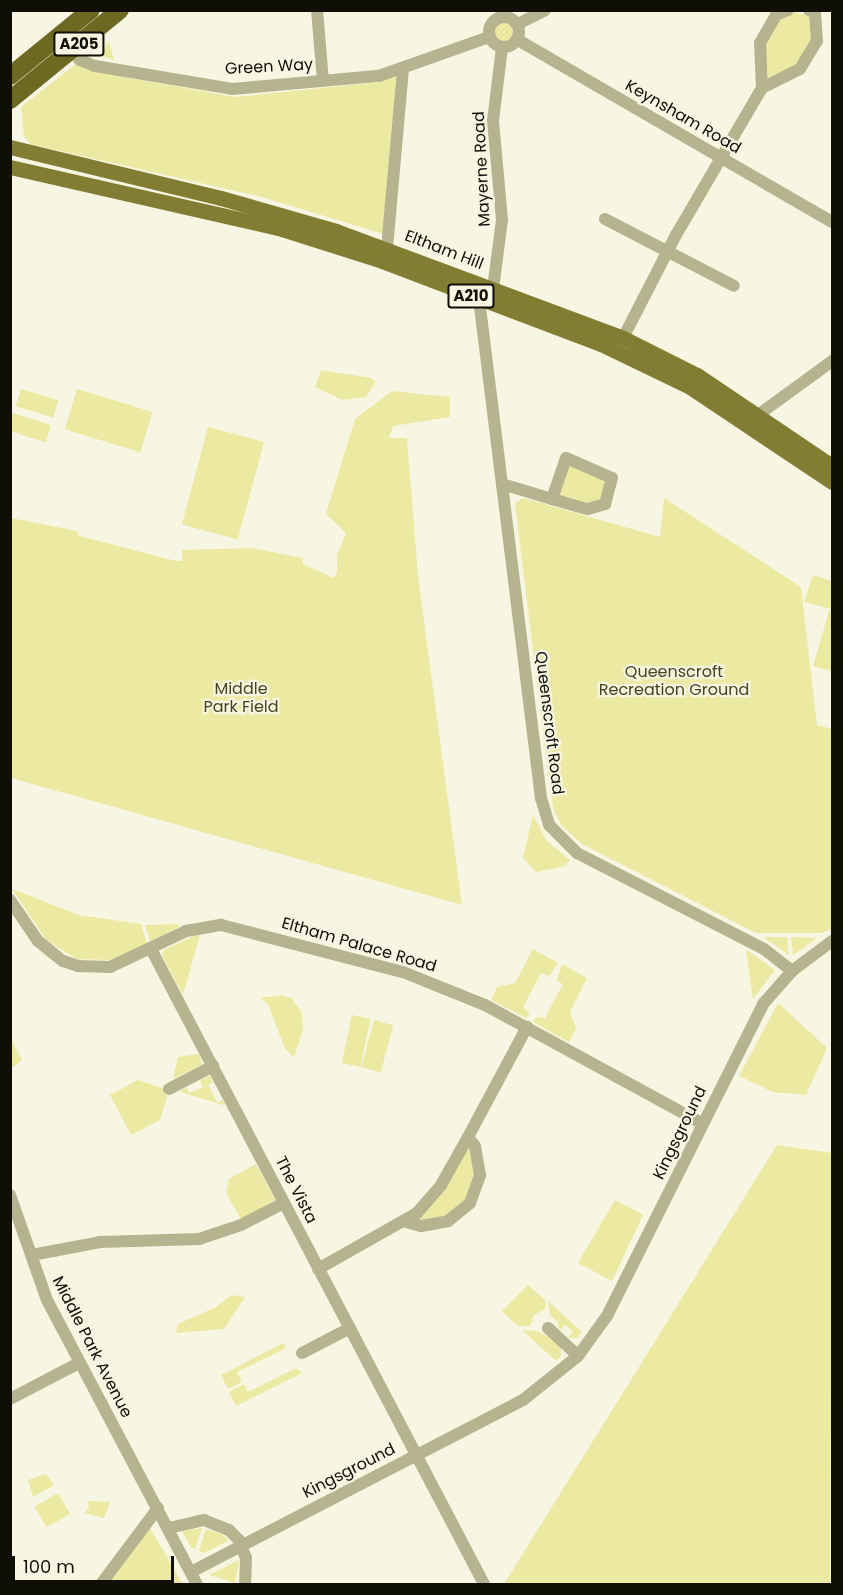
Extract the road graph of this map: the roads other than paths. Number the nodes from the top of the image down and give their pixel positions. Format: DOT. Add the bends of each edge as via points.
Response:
graph roads {
  1 [pos="92,10"];
  2 [pos="120,10"];
  3 [pos="317,10"];
  4 [pos="545,10"];
  5 [pos="788,10"];
  6 [pos="809,10"];
  7 [pos="492,15"];
  8 [pos="518,24"];
  9 [pos="489,37"];
  10 [pos="518,40"];
  11 [pos="502,48"];
  12 [pos="71,50"];
  13 [pos="403,68"];
  14 [pos="10,76"];
  15 [pos="323,81"];
  16 [pos="762,88"];
  17 [pos="10,100"];
  18 [pos="10,147"];
  19 [pos="722,158"];
  20 [pos="10,167"];
  21 [pos="605,219"];
  22 [pos="832,222"];
  23 [pos="387,248"];
  24 [pos="667,251"];
  25 [pos="734,286"];
  26 [pos="494,289"];
  27 [pos="479,299"];
  28 [pos="623,338"];
  29 [pos="832,361"];
  30 [pos="758,415"];
  31 [pos="832,466"];
  32 [pos="832,482"];
  33 [pos="502,484"];
  34 [pos="552,499"];
  35 [pos="10,900"];
  36 [pos="832,941"];
  37 [pos="151,950"];
  38 [pos="792,971"];
  39 [pos="527,1027"];
  40 [pos="213,1066"];
  41 [pos="169,1089"];
  42 [pos="703,1125"];
  43 [pos="468,1137"];
  44 [pos="10,1195"];
  45 [pos="284,1203"];
  46 [pos="406,1222"];
  47 [pos="32,1255"];
  48 [pos="318,1269"];
  49 [pos="350,1328"];
  50 [pos="549,1328"];
  51 [pos="302,1353"];
  52 [pos="578,1356"];
  53 [pos="80,1363"];
  54 [pos="10,1399"];
  55 [pos="416,1455"];
  56 [pos="158,1508"];
  57 [pos="169,1528"];
  58 [pos="242,1546"];
  59 [pos="191,1572"];
  60 [pos="481,1583"];
  61 [pos="101,1584"];
  62 [pos="197,1584"];
  63 [pos="245,1584"];
  1 -- 14 [label="highway, A205"];
  2 -- 12 [label="highway, A205"];
  3 -- 15 [label="street"];
  4 -- 8 [label="street"];
  5 -- 16 [label="street" via="777,15 760,44"];
  6 -- 16 [label="street" via="815,14 816,40 800,69"];
  7 -- 8 [label="street" via="507,17"];
  7 -- 9 [label="street"];
  8 -- 10 [label="street"];
  9 -- 11 [label="street"];
  9 -- 13 [label="street, Green Way"];
  10 -- 11 [label="street"];
  10 -- 19 [label="street, Keynsham Road"];
  11 -- 26 [label="street, Mayerne Road" via="493,121 502,220"];
  12 -- 15 [label="street, Green Way" via="80,60 95,66 232,89"];
  12 -- 17 [label="highway, A205"];
  13 -- 15 [label="street, Green Way" via="379,76"];
  13 -- 23 [label="street"];
  16 -- 19 [label="street"];
  18 -- 23 [label="main road, Eltham Hill / A210" via="284,215"];
  19 -- 22 [label="street, Keynsham Road"];
  19 -- 24 [label="street"];
  20 -- 27 [label="main road, Eltham Hill / A210" via="282,229 382,261"];
  21 -- 24 [label="street"];
  23 -- 26 [label="main road, Eltham Hill / A210"];
  24 -- 25 [label="street"];
  24 -- 28 [label="street"];
  26 -- 28 [label="main road, Eltham Hill / A210"];
  27 -- 32 [label="main road, Eltham Hill / A210" via="652,366"];
  27 -- 33 [label="street, Queenscroft Road"];
  28 -- 30 [label="main road, Eltham Hill / A210" via="697,375"];
  29 -- 30 [label="street"];
  30 -- 31 [label="main road, Eltham Hill / A210"];
  33 -- 34 [label="street"];
  33 -- 38 [label="street, Queenscroft Road" via="541,798 549,825 577,853 764,949"];
  34 -- 34 [label="street" via="588,509 604,504 612,478 566,458"];
  35 -- 37 [label="street, Eltham Palace Road" via="38,941 63,961 78,966 110,967"];
  36 -- 38 [label="street, Kingsground"];
  37 -- 39 [label="street, Eltham Palace Road" via="200,926 234,926 403,972"];
  37 -- 40 [label="street, The Vista"];
  38 -- 42 [label="street, Kingsground" via="754,1020"];
  39 -- 42 [label="street, Eltham Palace Road"];
  39 -- 43 [label="street"];
  40 -- 41 [label="street"];
  40 -- 45 [label="street, The Vista"];
  42 -- 52 [label="street, Kingsground" via="607,1316"];
  43 -- 46 [label="street" via="431,1199"];
  43 -- 46 [label="street" via="475,1146 480,1175 471,1203 448,1221 421,1226"];
  44 -- 47 [label="street, Middle Park Avenue"];
  45 -- 47 [label="street" via="241,1225 199,1239 100,1242"];
  45 -- 48 [label="street, The Vista"];
  46 -- 48 [label="street"];
  47 -- 53 [label="street, Middle Park Avenue" via="47,1300"];
  48 -- 49 [label="street, The Vista"];
  49 -- 51 [label="street"];
  49 -- 55 [label="street, The Vista"];
  50 -- 52 [label="street"];
  52 -- 55 [label="street, Kingsground" via="523,1400"];
  53 -- 54 [label="street"];
  53 -- 56 [label="street, Middle Park Avenue"];
  55 -- 58 [label="street, Kingsground"];
  55 -- 60 [label="street, The Vista"];
  56 -- 57 [label="street, Middle Park Avenue"];
  56 -- 61 [label="street"];
  57 -- 58 [label="street" via="195,1520 213,1521 229,1530"];
  57 -- 59 [label="street, Middle Park Avenue"];
  58 -- 59 [label="street, Kingsground"];
  58 -- 63 [label="street" via="248,1565"];
  59 -- 62 [label="street, Middle Park Avenue"];
}
